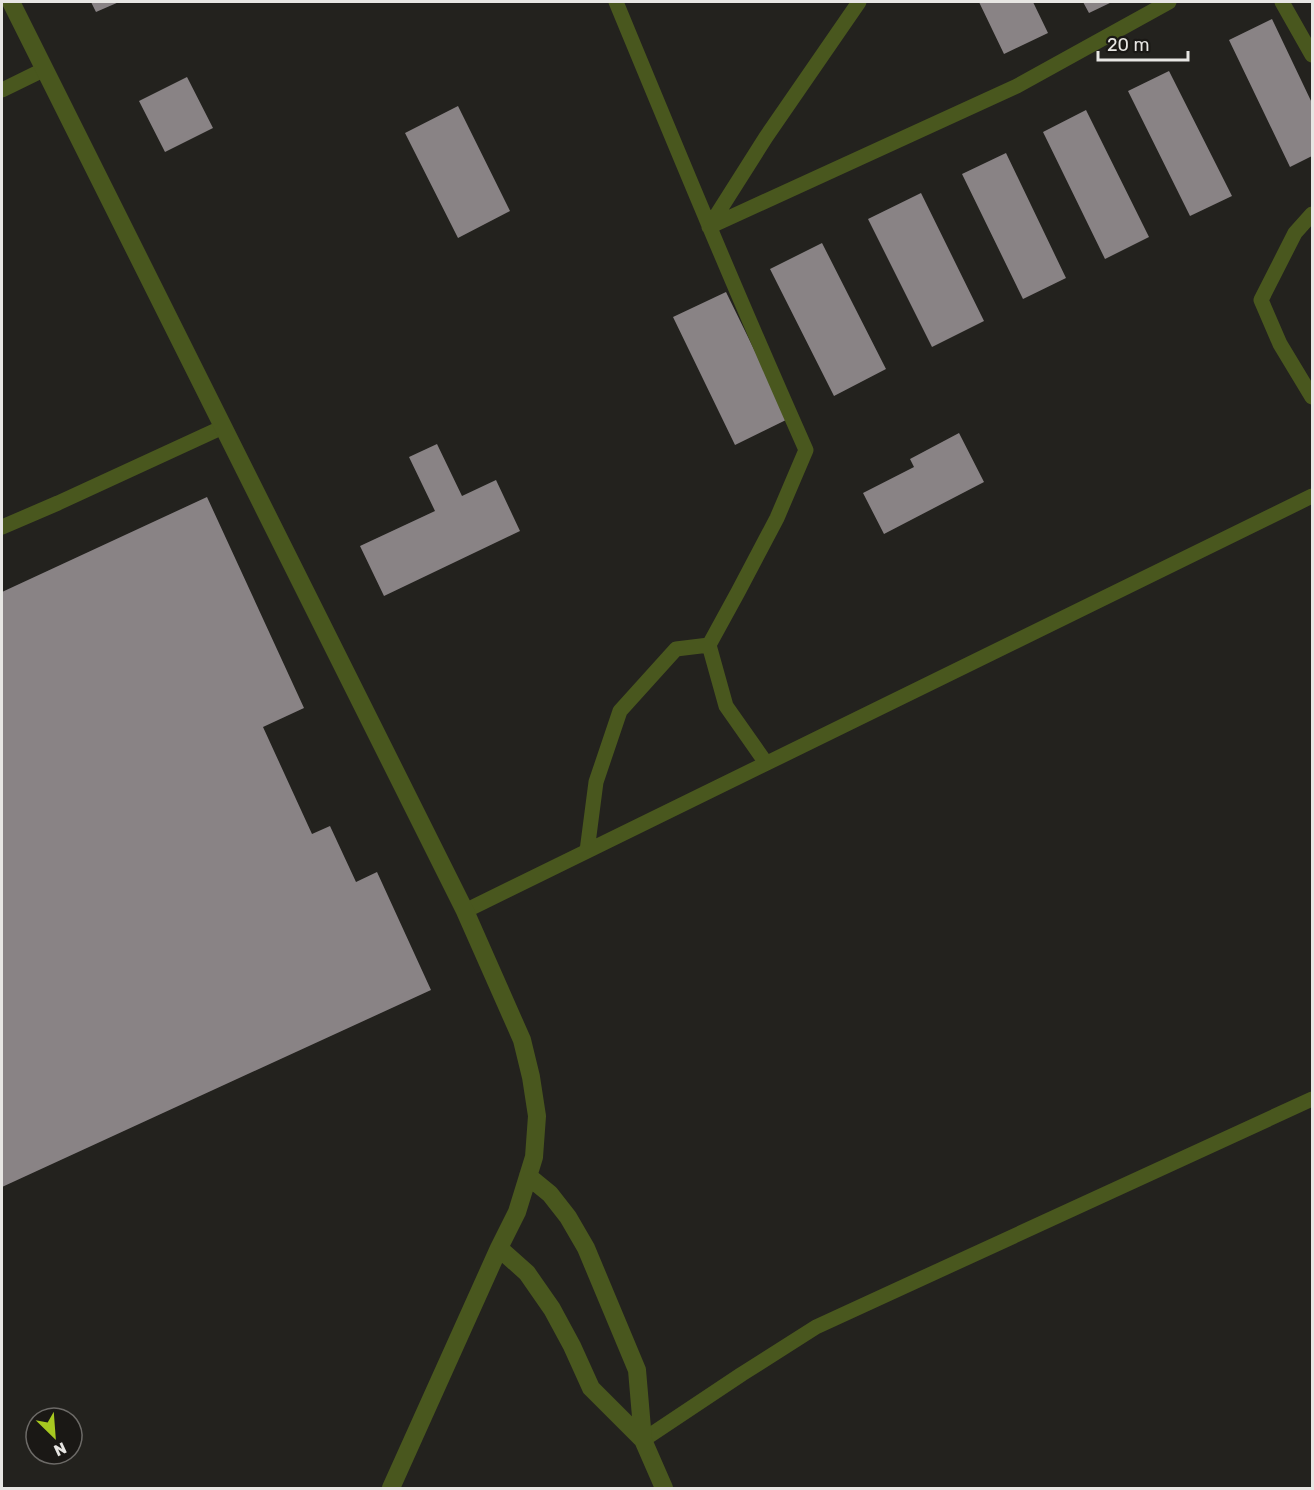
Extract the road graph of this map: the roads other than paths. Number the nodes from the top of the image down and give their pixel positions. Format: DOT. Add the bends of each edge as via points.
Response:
graph roads {
  1 [pos="11,2"];
  2 [pos="616,2"];
  3 [pos="859,2"];
  4 [pos="1169,2"];
  5 [pos="1282,2"];
  6 [pos="1312,55"];
  7 [pos="45,69"];
  8 [pos="2,90"];
  9 [pos="1312,214"];
  10 [pos="709,227"];
  11 [pos="1312,397"];
  12 [pos="223,427"];
  13 [pos="1312,496"];
  14 [pos="2,527"];
  15 [pos="709,645"];
  16 [pos="766,763"];
  17 [pos="586,851"];
  18 [pos="465,911"];
  19 [pos="1312,1099"];
  20 [pos="528,1176"];
  21 [pos="499,1248"];
  22 [pos="643,1440"];
  23 [pos="391,1488"];
  24 [pos="664,1488"];
  1 -- 7 [label="street"];
  2 -- 10 [label="lane"];
  3 -- 10 [label="lane"];
  4 -- 10 [label="lane" via="1017,86"];
  5 -- 6 [label="lane"];
  7 -- 8 [label="lane"];
  7 -- 12 [label="street"];
  9 -- 11 [label="lane" via="1295,233 1261,300 1280,344"];
  10 -- 15 [label="lane" via="806,450 777,518"];
  12 -- 14 [label="lane"];
  12 -- 18 [label="street"];
  13 -- 16 [label="lane"];
  15 -- 16 [label="lane" via="726,706"];
  15 -- 17 [label="lane" via="676,649 620,711 597,782"];
  16 -- 17 [label="lane"];
  17 -- 18 [label="lane"];
  18 -- 20 [label="street" via="522,1040 531,1077 537,1116 534,1157"];
  19 -- 22 [label="lane" via="816,1327"];
  20 -- 21 [label="street" via="517,1212"];
  20 -- 22 [label="street" via="550,1194 586,1248 637,1370"];
  21 -- 22 [label="street" via="527,1273 552,1308 591,1388"];
  21 -- 23 [label="street"];
  22 -- 24 [label="street"];
}
